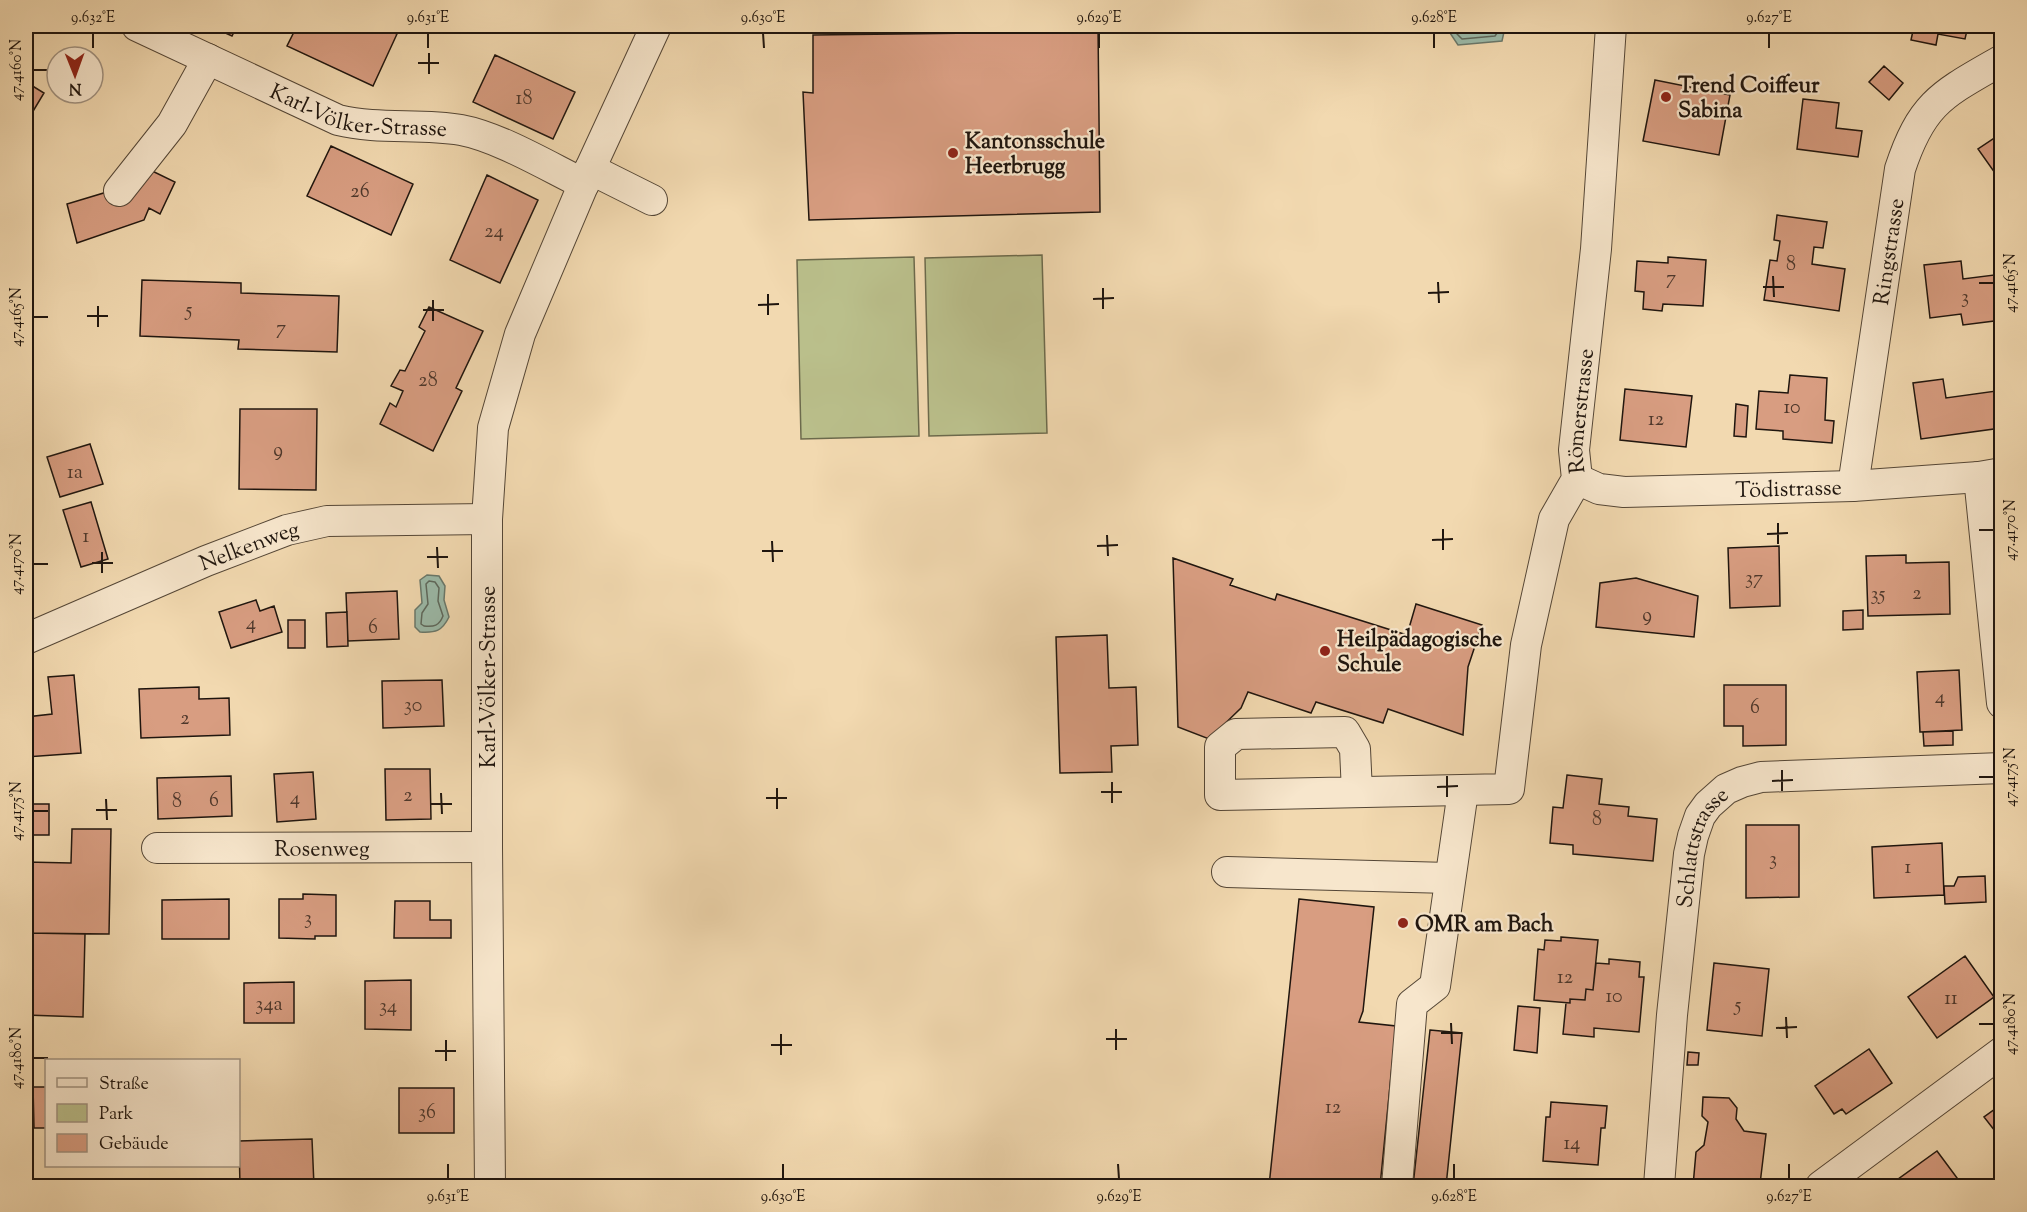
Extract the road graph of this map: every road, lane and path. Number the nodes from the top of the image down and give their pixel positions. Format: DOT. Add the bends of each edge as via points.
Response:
graph roads {
  1 [pos="137,26"];
  2 [pos="656,26"];
  3 [pos="1611,26"];
  4 [pos="208,59"];
  5 [pos="2001,60"];
  6 [pos="587,176"];
  7 [pos="119,191"];
  8 [pos="652,200"];
  9 [pos="1990,475"];
  10 [pos="1577,479"];
  11 [pos="1853,486"];
  12 [pos="487,519"];
  13 [pos="1994,557"];
  14 [pos="26,639"];
  15 [pos="2001,703"];
  16 [pos="2001,768"];
  17 [pos="1462,791"];
  18 [pos="1357,792"];
  19 [pos="487,847"];
  20 [pos="158,848"];
  21 [pos="1227,872"];
  22 [pos="1449,878"];
  23 [pos="2001,1052"];
  24 [pos="490,1186"];
  25 [pos="1397,1186"];
  26 [pos="1659,1186"];
  27 [pos="1821,1186"];
  1 -- 4 [label="street, Karl-Völker-Strasse"];
  2 -- 6 [label="street, Karl-Völker-Strasse"];
  3 -- 10 [label="street, Römerstrasse" via="1596,249 1574,450"];
  4 -- 6 [label="street, Karl-Völker-Strasse" via="338,120 359,125 462,130"];
  4 -- 7 [label="street" via="172,124"];
  5 -- 11 [label="street, Ringstrasse" via="1952,88 1919,122 1908,144 1900,170"];
  6 -- 8 [label="street"];
  6 -- 12 [label="street, Karl-Völker-Strasse" via="520,334 493,428"];
  9 -- 11 [label="street, Tödistrasse"];
  9 -- 13 [label="street"];
  10 -- 11 [label="street, Tödistrasse" via="1599,489 1624,492"];
  10 -- 17 [label="street, Römerstrasse" via="1554,519 1526,645 1509,789"];
  12 -- 14 [label="street, Nelkenweg" via="327,521 287,530"];
  12 -- 19 [label="street, Karl-Völker-Strasse"];
  13 -- 15 [label="street"];
  16 -- 26 [label="street, Schlattstrasse" via="1761,777 1726,789 1708,805 1700,816 1689,854"];
  17 -- 18 [label="street"];
  17 -- 22 [label="street"];
  18 -- 18 [label="street" via="1220,795 1220,747 1232,730 1345,732 1355,749"];
  19 -- 20 [label="street, Rosenweg"];
  19 -- 24 [label="street, Karl-Völker-Strasse"];
  21 -- 22 [label="street"];
  22 -- 25 [label="street" via="1435,986 1412,1004"];
  23 -- 27 [label="street"];
}
